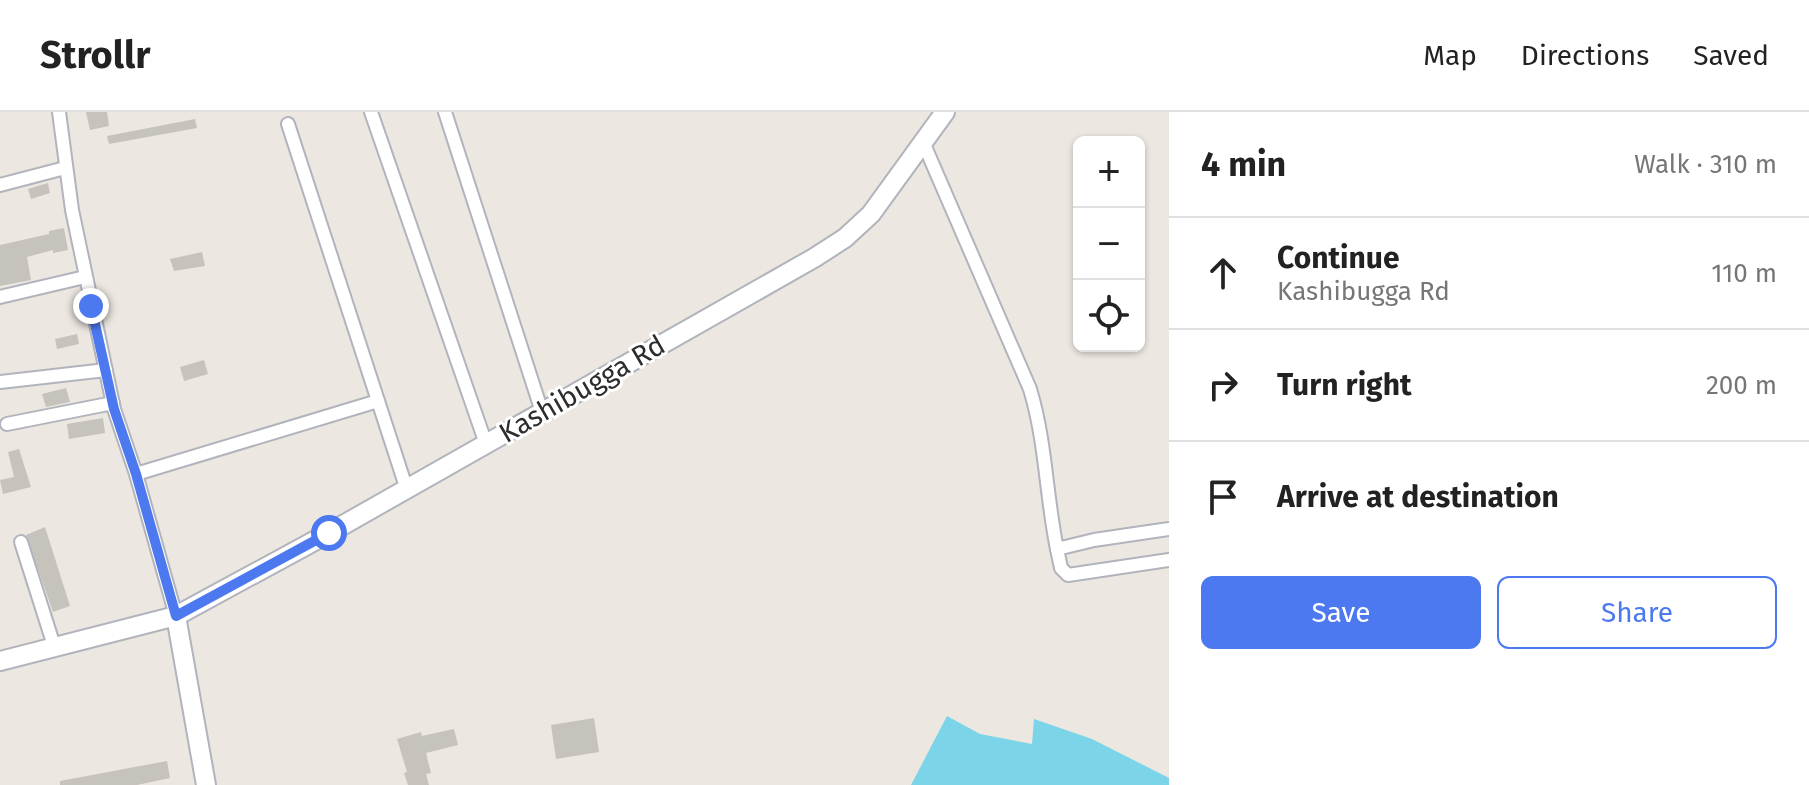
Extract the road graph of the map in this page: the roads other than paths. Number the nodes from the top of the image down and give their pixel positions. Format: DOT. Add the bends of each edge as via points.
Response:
graph roads {
  1 [pos="59,112"];
  2 [pos="371,112"];
  3 [pos="445,112"];
  4 [pos="945,112"];
  5 [pos="288,124"];
  6 [pos="923,142"];
  7 [pos="65,168"];
  8 [pos="0,185"];
  9 [pos="85,277"];
  10 [pos="0,297"];
  11 [pos="106,370"];
  12 [pos="0,382"];
  13 [pos="378,401"];
  14 [pos="113,403"];
  15 [pos="542,412"];
  16 [pos="7,424"];
  17 [pos="486,444"];
  18 [pos="136,474"];
  19 [pos="406,487"];
  20 [pos="1169,529"];
  21 [pos="21,542"];
  22 [pos="1057,549"];
  23 [pos="1169,560"];
  24 [pos="176,616"];
  25 [pos="55,649"];
  26 [pos="0,661"];
  27 [pos="206,785"];
  1 -- 7 [label="street"];
  2 -- 17 [label="street"];
  3 -- 15 [label="street"];
  4 -- 6 [label="main road, Kashibugga Rd"];
  5 -- 13 [label="street"];
  6 -- 15 [label="main road, Kashibugga Rd" via="871,214 845,238"];
  6 -- 22 [label="street" via="1030,389"];
  7 -- 8 [label="street"];
  7 -- 9 [label="street"];
  9 -- 10 [label="street"];
  9 -- 11 [label="street"];
  11 -- 12 [label="street"];
  11 -- 14 [label="street"];
  13 -- 18 [label="street"];
  13 -- 19 [label="street"];
  14 -- 16 [label="street"];
  14 -- 18 [label="street"];
  15 -- 17 [label="main road, Kashibugga Rd"];
  17 -- 19 [label="main road, Kashibugga Rd"];
  18 -- 24 [label="street"];
  19 -- 24 [label="main road, Kashibugga Rd"];
  20 -- 22 [label="street"];
  21 -- 25 [label="street"];
  22 -- 23 [label="street" via="1068,575"];
  24 -- 25 [label="main road, Kashibugga Rd"];
  24 -- 27 [label="main road"];
  25 -- 26 [label="main road, Kashibugga Rd"];
}
